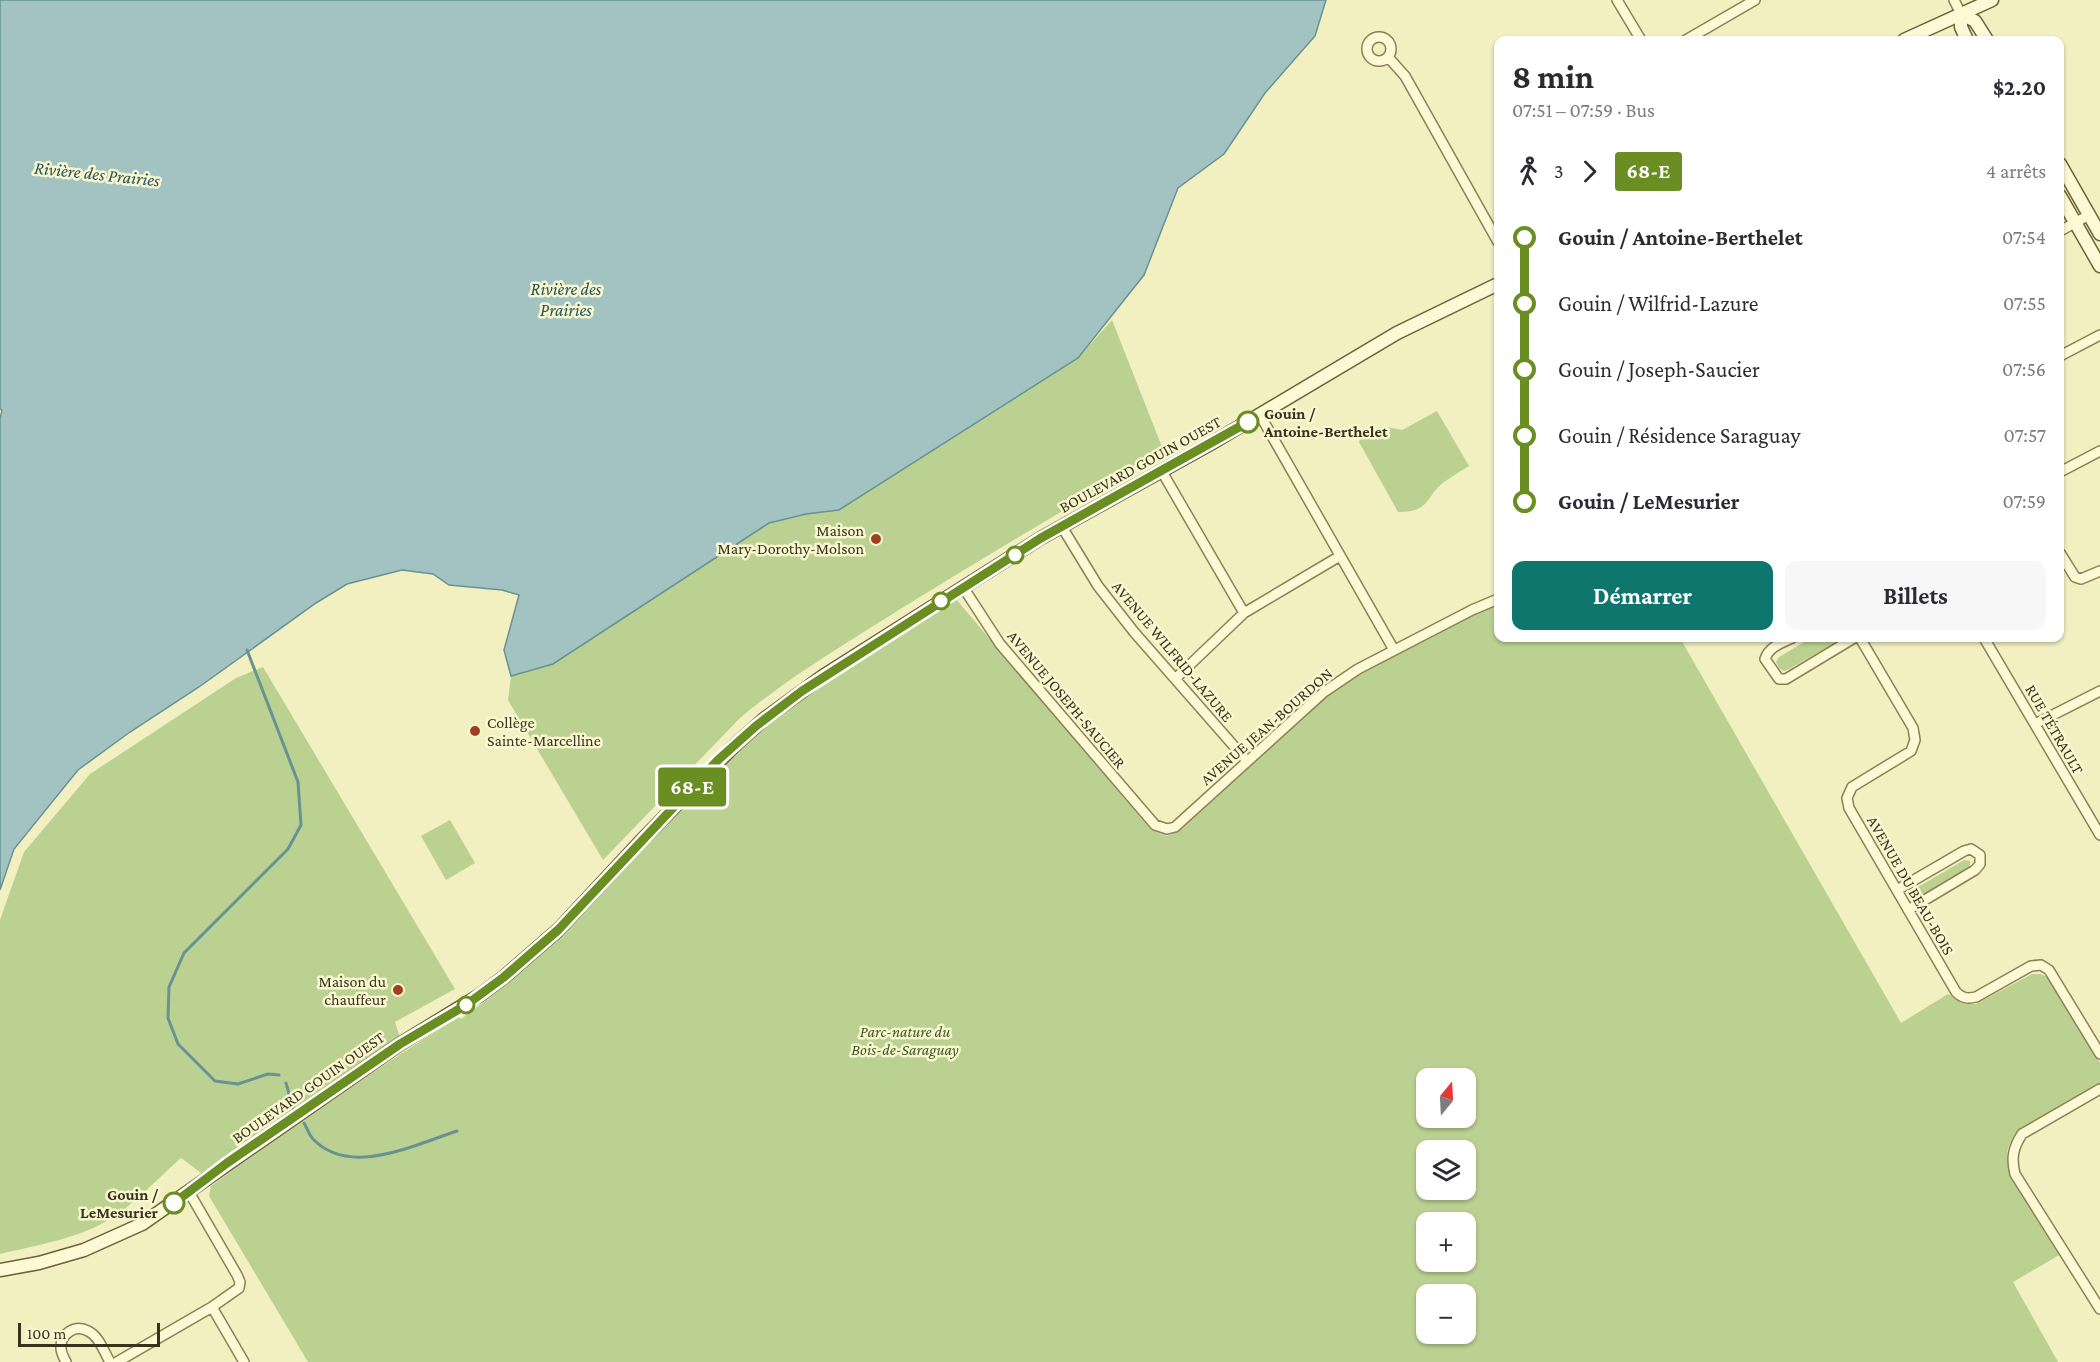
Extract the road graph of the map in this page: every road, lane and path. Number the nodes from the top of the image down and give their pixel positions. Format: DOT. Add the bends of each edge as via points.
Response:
graph roads {
  1 [pos="1617,0"];
  2 [pos="1755,0"];
  3 [pos="1954,0"];
  4 [pos="1992,0"];
  5 [pos="1961,14"];
  6 [pos="1639,36"];
  7 [pos="1693,36"];
  8 [pos="1913,36"];
  9 [pos="1966,36"];
  10 [pos="1984,36"];
  11 [pos="1388,57"];
  12 [pos="2064,171"];
  13 [pos="2064,203"];
  14 [pos="2089,215"];
  15 [pos="2075,223"];
  16 [pos="2064,229"];
  17 [pos="2100,234"];
  18 [pos="1494,235"];
  19 [pos="2100,266"];
  20 [pos="1494,286"];
  21 [pos="2100,335"];
  22 [pos="2064,354"];
  23 [pos="1260,415"];
  24 [pos="2100,451"];
  25 [pos="1161,470"];
  26 [pos="2064,470"];
  27 [pos="1062,527"];
  28 [pos="1340,556"];
  29 [pos="2064,559"];
  30 [pos="2100,571"];
  31 [pos="963,587"];
  32 [pos="1494,601"];
  33 [pos="1245,613"];
  34 [pos="1784,642"];
  35 [pos="1847,642"];
  36 [pos="1862,642"];
  37 [pos="1986,642"];
  38 [pos="1394,650"];
  39 [pos="1176,678"];
  40 [pos="2100,691"];
  41 [pos="2035,724"];
  42 [pos="1247,761"];
  43 [pos="2100,814"];
  44 [pos="2091,819"];
  45 [pos="1155,825"];
  46 [pos="2100,835"];
  47 [pos="1897,890"];
  48 [pos="1908,909"];
  49 [pos="2100,1054"];
  50 [pos="2100,1089"];
  51 [pos="189,1192"];
  52 [pos="0,1270"];
  53 [pos="212,1307"];
  54 [pos="2100,1309"];
  55 [pos="66,1362"];
  56 [pos="110,1362"];
  57 [pos="117,1362"];
  58 [pos="244,1362"];
  1 -- 6 [label="street"];
  2 -- 7 [label="street"];
  3 -- 5 [label="street"];
  4 -- 5 [label="street"];
  5 -- 8 [label="street"];
  5 -- 9 [label="street" via="1960,27"];
  5 -- 10 [label="street" via="1975,21"];
  11 -- 18 [label="street" via="1405,76"];
  12 -- 14 [label="street"];
  13 -- 15 [label="street"];
  14 -- 15 [label="street"];
  14 -- 17 [label="street"];
  15 -- 16 [label="street"];
  15 -- 19 [label="street"];
  20 -- 23 [label="street, BOULEVARD GOUIN OUEST" via="1397,333"];
  21 -- 22 [label="street"];
  23 -- 25 [label="street, BOULEVARD GOUIN OUEST"];
  23 -- 28 [label="street"];
  24 -- 26 [label="street"];
  25 -- 27 [label="street, BOULEVARD GOUIN OUEST"];
  25 -- 33 [label="street"];
  27 -- 31 [label="street, BOULEVARD GOUIN OUEST"];
  27 -- 39 [label="street, AVENUE WILFRID-LAZURE" via="1098,586"];
  28 -- 33 [label="street"];
  28 -- 38 [label="street"];
  29 -- 30 [label="street" via="2075,577 2082,579"];
  31 -- 45 [label="street, AVENUE JOSEPH-SAUCIER" via="1000,644"];
  31 -- 51 [label="street, BOULEVARD GOUIN OUEST" via="823,676 756,726 704,774 558,930 504,977 400,1044"];
  32 -- 38 [label="street, AVENUE JEAN-BOURDON"];
  33 -- 39 [label="street"];
  34 -- 35 [label="street" via="1772,648 1765,659 1779,679 1786,679"];
  36 -- 47 [label="street, AVENUE DU BEAU-BOIS" via="1913,728 1915,740 1911,751 1852,788 1847,798 1849,808"];
  37 -- 41 [label="street, RUE TÉTRAULT"];
  38 -- 42 [label="street, AVENUE JEAN-BOURDON" via="1324,692"];
  39 -- 42 [label="street, AVENUE WILFRID-LAZURE"];
  40 -- 41 [label="street"];
  41 -- 44 [label="street, RUE TÉTRAULT"];
  42 -- 45 [label="street, AVENUE JEAN-BOURDON" via="1175,827"];
  43 -- 44 [label="street"];
  44 -- 46 [label="street, RUE TÉTRAULT"];
  47 -- 48 [label="street, AVENUE DU BEAU-BOIS"];
  47 -- 48 [label="street" via="1964,851 1971,849 1980,855 1975,870"];
  48 -- 49 [label="street, AVENUE DU BEAU-BOIS" via="1961,997 1976,997 2031,966 2041,965 2049,970"];
  50 -- 54 [label="street" via="2022,1134 2015,1145 2012,1164"];
  51 -- 52 [label="street, BOULEVARD GOUIN OUEST" via="133,1229 93,1247"];
  51 -- 53 [label="street" via="240,1282 239,1288"];
  53 -- 57 [label="street"];
  53 -- 58 [label="street"];
  55 -- 56 [label="street" via="62,1341 71,1330 81,1329 95,1337"];
}
